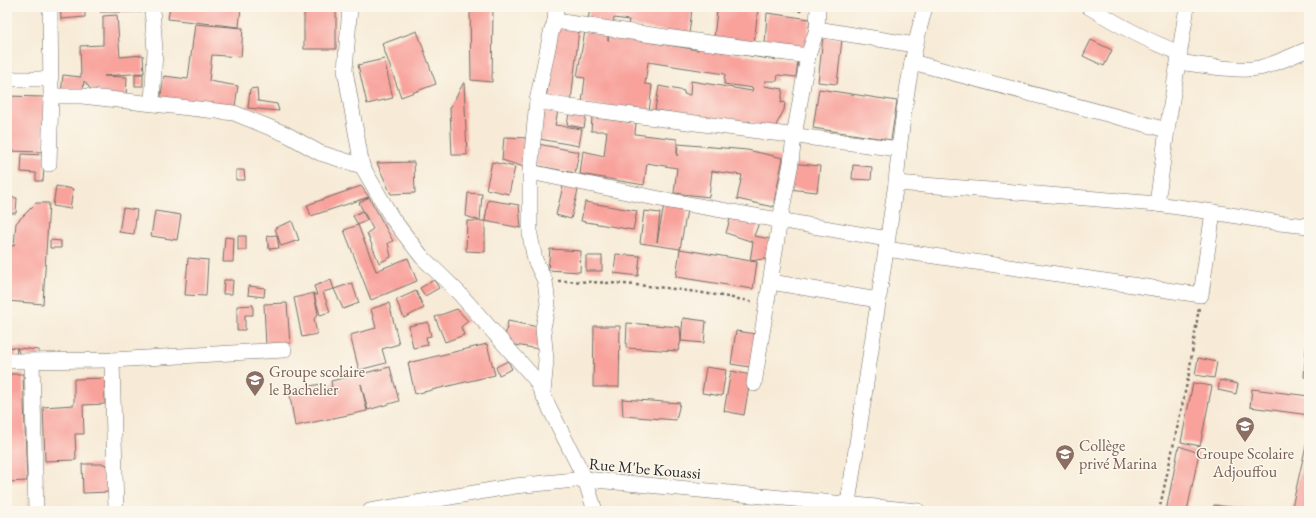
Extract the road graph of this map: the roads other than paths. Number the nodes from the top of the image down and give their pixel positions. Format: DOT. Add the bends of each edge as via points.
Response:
graph roads {
  1 [pos="50,7"];
  2 [pos="152,7"];
  3 [pos="350,7"];
  4 [pos="925,7"];
  5 [pos="1089,7"];
  6 [pos="1187,7"];
  7 [pos="556,14"];
  8 [pos="817,17"];
  9 [pos="915,45"];
  10 [pos="1309,49"];
  11 [pos="808,56"];
  12 [pos="1180,58"];
  13 [pos="912,62"];
  14 [pos="7,79"];
  15 [pos="50,79"];
  16 [pos="51,96"];
  17 [pos="537,101"];
  18 [pos="152,103"];
  19 [pos="1167,130"];
  20 [pos="794,136"];
  21 [pos="899,149"];
  22 [pos="49,164"];
  23 [pos="362,166"];
  24 [pos="530,172"];
  25 [pos="896,183"];
  26 [pos="1157,204"];
  27 [pos="1213,212"];
  28 [pos="780,220"];
  29 [pos="1309,226"];
  30 [pos="887,244"];
  31 [pos="771,282"];
  32 [pos="878,300"];
  33 [pos="284,350"];
  34 [pos="112,360"];
  35 [pos="7,361"];
  36 [pos="32,362"];
  37 [pos="754,384"];
  38 [pos="543,393"];
  39 [pos="585,479"];
  40 [pos="848,503"];
  41 [pos="36,511"];
  42 [pos="116,511"];
  43 [pos="370,511"];
  44 [pos="595,511"];
  45 [pos="918,511"];
  1 -- 15 [label="street"];
  2 -- 18 [label="street" via="155,51"];
  3 -- 23 [label="street" via="345,70"];
  4 -- 9 [label="street"];
  5 -- 12 [label="street"];
  6 -- 12 [label="street"];
  7 -- 11 [label="street"];
  7 -- 17 [label="street"];
  8 -- 9 [label="street"];
  8 -- 11 [label="street"];
  9 -- 13 [label="street"];
  10 -- 12 [label="street" via="1270,65 1253,68 1207,66"];
  11 -- 20 [label="street"];
  12 -- 19 [label="street"];
  13 -- 19 [label="street"];
  13 -- 21 [label="street"];
  14 -- 15 [label="street"];
  15 -- 16 [label="street"];
  16 -- 18 [label="street" via="82,96"];
  16 -- 22 [label="street"];
  17 -- 20 [label="street"];
  17 -- 24 [label="street"];
  18 -- 23 [label="street" via="234,114 286,134 320,152"];
  19 -- 26 [label="street"];
  20 -- 21 [label="street"];
  20 -- 28 [label="street"];
  21 -- 25 [label="street"];
  23 -- 38 [label="street" via="392,218 422,257 459,293 535,378"];
  24 -- 28 [label="street" via="665,200"];
  24 -- 38 [label="street" via="530,235 535,260 545,281 548,304 544,328 546,360"];
  25 -- 26 [label="street"];
  25 -- 30 [label="street"];
  26 -- 27 [label="street"];
  27 -- 29 [label="street"];
  27 -- 30 [label="street" via="1200,295"];
  28 -- 30 [label="street"];
  28 -- 31 [label="street"];
  30 -- 32 [label="street"];
  31 -- 32 [label="street"];
  31 -- 37 [label="street"];
  32 -- 40 [label="street"];
  33 -- 34 [label="street"];
  34 -- 36 [label="street"];
  34 -- 42 [label="street"];
  35 -- 36 [label="street"];
  36 -- 41 [label="street"];
  38 -- 39 [label="street"];
  39 -- 40 [label="street, Rue M'be Kouassi"];
  39 -- 43 [label="street, Rue M'be Kouassi" via="515,486"];
  39 -- 44 [label="street"];
  40 -- 45 [label="street, Rue M'be Kouassi"];
}
